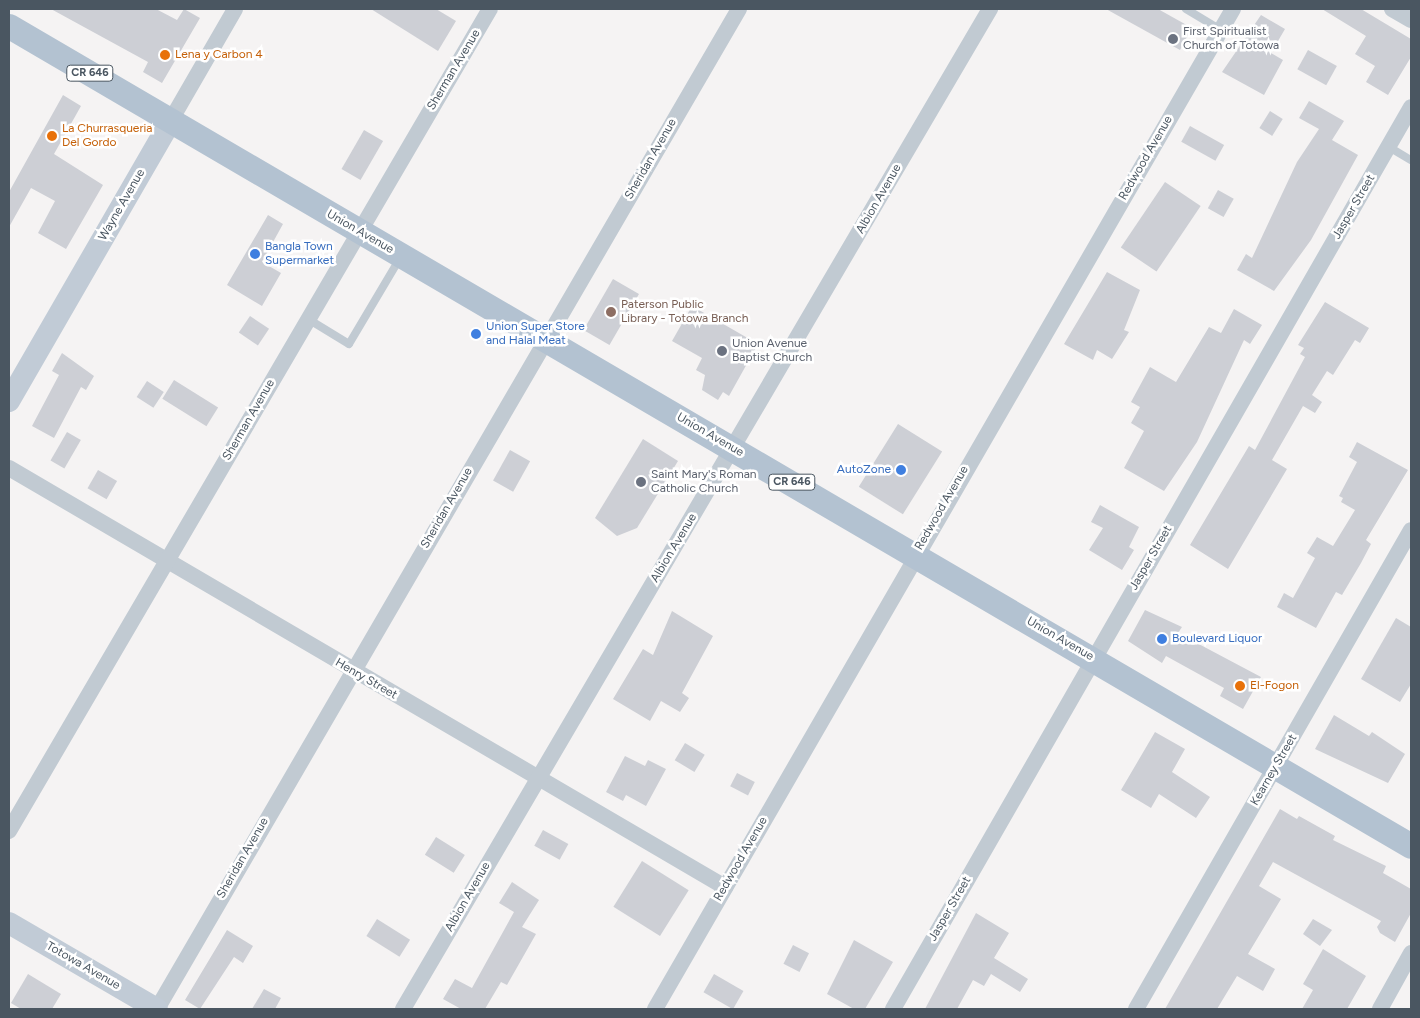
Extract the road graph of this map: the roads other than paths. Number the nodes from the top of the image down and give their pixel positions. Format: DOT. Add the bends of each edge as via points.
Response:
graph roads {
  1 [pos="235,9"];
  2 [pos="490,9"];
  3 [pos="739,9"];
  4 [pos="990,9"];
  5 [pos="1186,9"];
  6 [pos="1233,9"];
  7 [pos="1392,9"];
  8 [pos="1411,20"];
  9 [pos="9,26"];
  10 [pos="1221,30"];
  11 [pos="1411,107"];
  12 [pos="171,120"];
  13 [pos="1389,146"];
  14 [pos="1411,160"];
  15 [pos="359,231"];
  16 [pos="402,256"];
  17 [pos="308,319"];
  18 [pos="546,339"];
  19 [pos="9,401"];
  20 [pos="733,448"];
  21 [pos="9,468"];
  22 [pos="1411,530"];
  23 [pos="915,555"];
  24 [pos="167,560"];
  25 [pos="1093,658"];
  26 [pos="351,670"];
  27 [pos="1276,767"];
  28 [pos="536,778"];
  29 [pos="9,831"];
  30 [pos="1411,846"];
  31 [pos="725,887"];
  32 [pos="9,923"];
  33 [pos="1411,952"];
  34 [pos="157,1009"];
  35 [pos="403,1009"];
  36 [pos="655,1009"];
  37 [pos="894,1009"];
  38 [pos="1136,1009"];
  39 [pos="1380,1009"];
  1 -- 12 [label="street, Wayne Avenue"];
  2 -- 15 [label="street, Sherman Avenue"];
  3 -- 18 [label="street, Sheridan Avenue"];
  4 -- 20 [label="street, Albion Avenue"];
  5 -- 10 [label="lane"];
  6 -- 10 [label="street, Redwood Avenue"];
  7 -- 8 [label="street"];
  9 -- 12 [label="main road, Union Avenue / CR 646"];
  10 -- 23 [label="street, Redwood Avenue"];
  11 -- 13 [label="street, Jasper Street"];
  12 -- 15 [label="main road, Union Avenue / CR 646"];
  12 -- 19 [label="main road, Wayne Avenue"];
  13 -- 14 [label="lane"];
  13 -- 25 [label="street, Jasper Street"];
  15 -- 16 [label="main road, Union Avenue / CR 646"];
  15 -- 17 [label="street, Sherman Avenue"];
  16 -- 17 [label="lane" via="349,344"];
  16 -- 18 [label="main road, Union Avenue / CR 646"];
  17 -- 24 [label="street, Sherman Avenue"];
  18 -- 20 [label="main road, Union Avenue / CR 646"];
  18 -- 26 [label="street, Sheridan Avenue"];
  20 -- 23 [label="main road, Union Avenue / CR 646"];
  20 -- 28 [label="street, Albion Avenue"];
  21 -- 24 [label="street, Henry Street"];
  22 -- 27 [label="street, Kearney Street"];
  23 -- 25 [label="main road, Union Avenue / CR 646"];
  23 -- 31 [label="street, Redwood Avenue"];
  24 -- 26 [label="street, Henry Street"];
  24 -- 29 [label="street, Sherman Avenue"];
  25 -- 27 [label="main road, Union Avenue / CR 646"];
  25 -- 37 [label="street, Jasper Street"];
  26 -- 28 [label="street, Henry Street"];
  26 -- 34 [label="street, Sheridan Avenue"];
  27 -- 30 [label="main road, Union Avenue / CR 646"];
  27 -- 38 [label="street, Kearney Street"];
  28 -- 31 [label="street, Henry Street"];
  28 -- 35 [label="street, Albion Avenue"];
  31 -- 36 [label="street, Redwood Avenue"];
  32 -- 34 [label="main road, Totowa Avenue"];
  33 -- 39 [label="street"];
}
